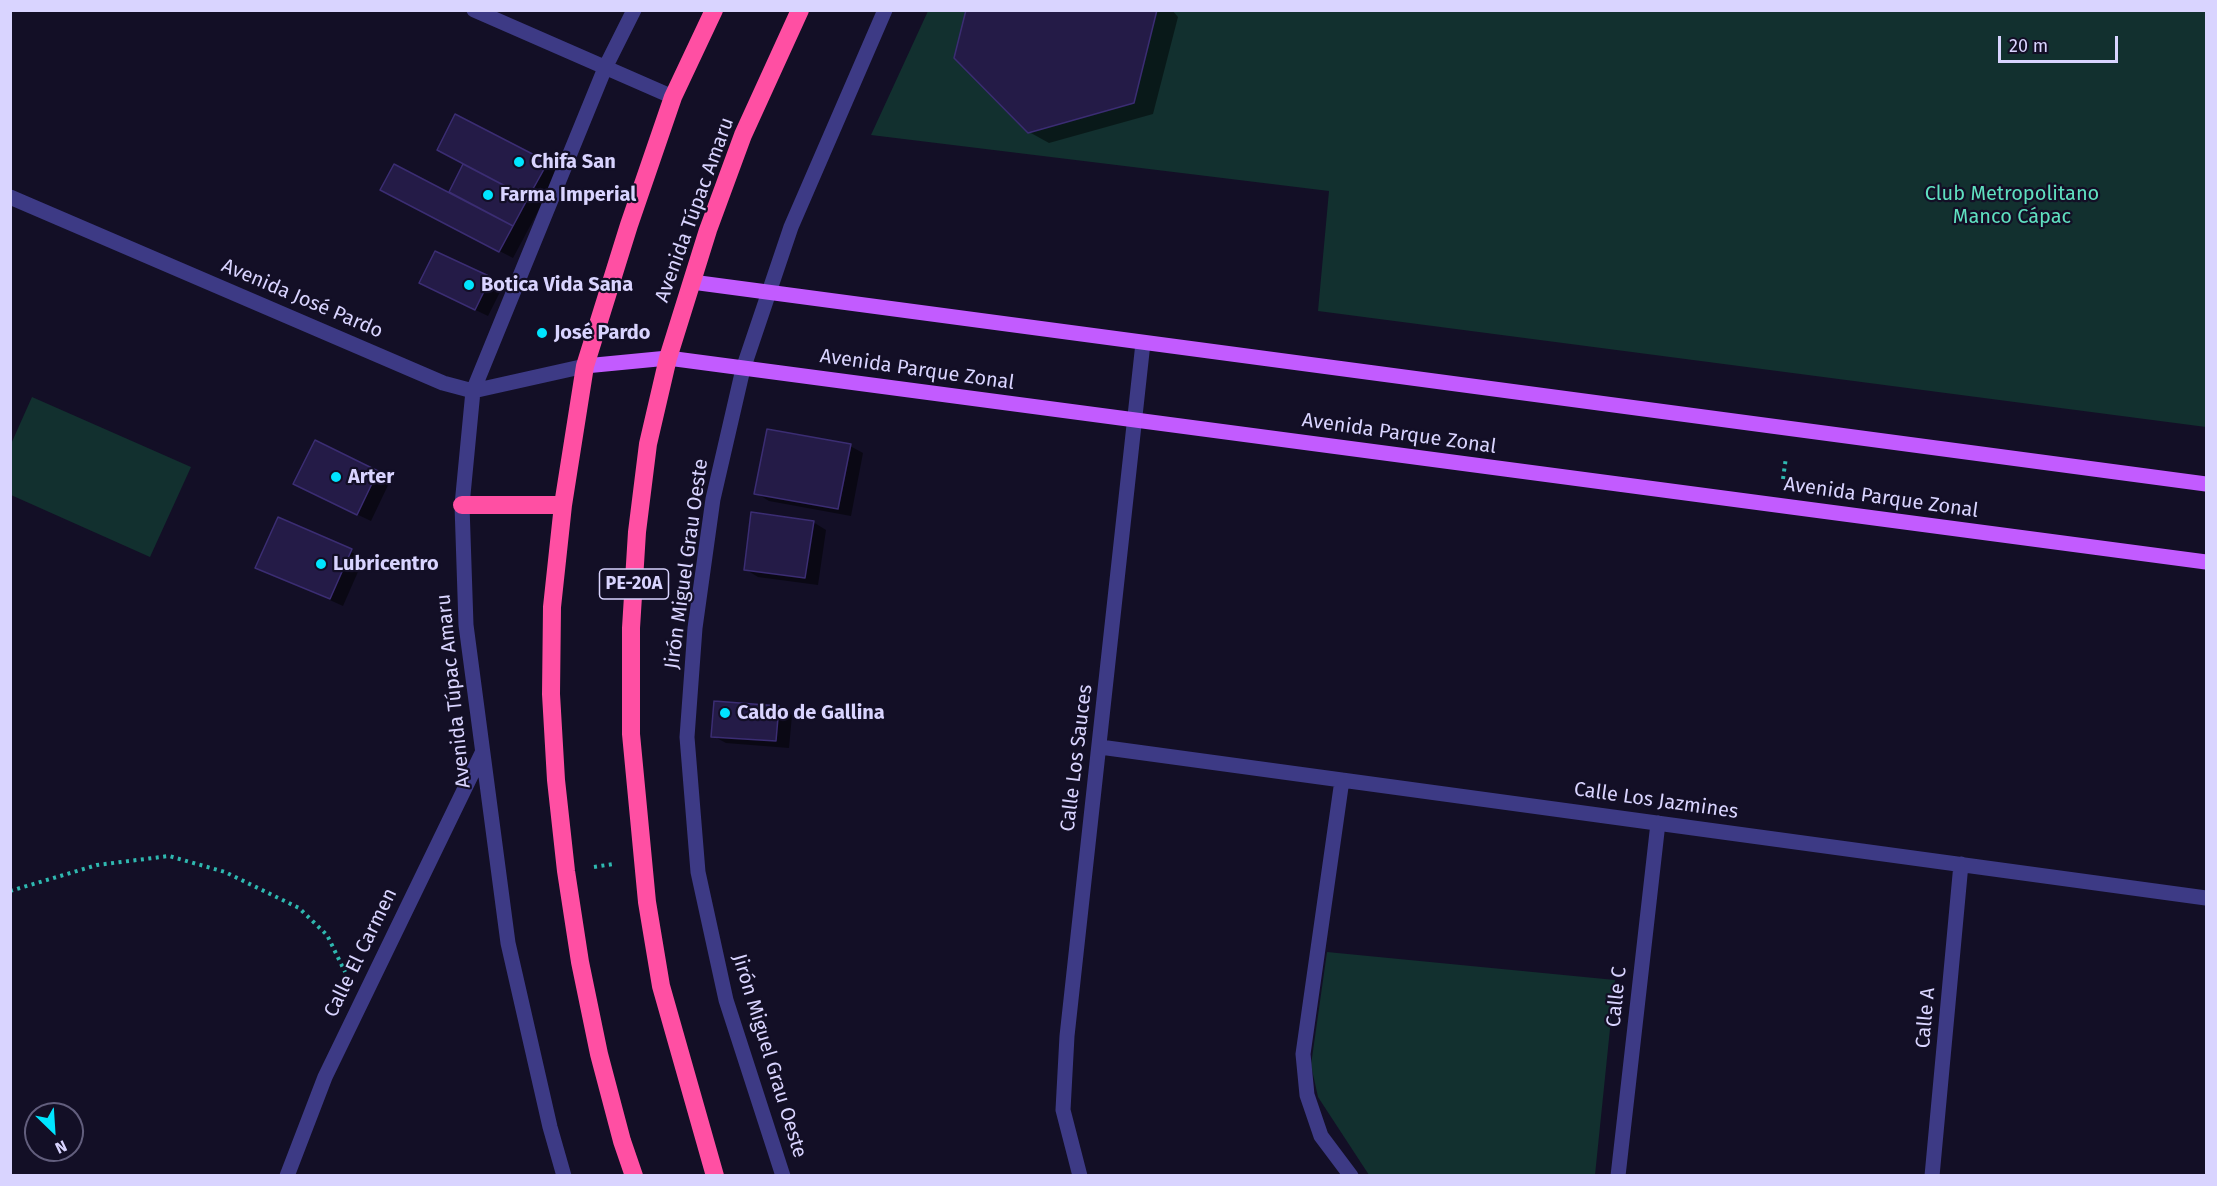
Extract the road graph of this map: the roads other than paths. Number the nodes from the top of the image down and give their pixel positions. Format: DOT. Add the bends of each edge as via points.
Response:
graph roads {
  1 [pos="474,10"];
  2 [pos="634,10"];
  3 [pos="714,10"];
  4 [pos="800,10"];
  5 [pos="885,10"];
  6 [pos="605,68"];
  7 [pos="673,97"];
  8 [pos="10,197"];
  9 [pos="692,282"];
  10 [pos="769,293"];
  11 [pos="1143,343"];
  12 [pos="668,358"];
  13 [pos="585,366"];
  14 [pos="743,369"];
  15 [pos="473,391"];
  16 [pos="1135,420"];
  17 [pos="2206,484"];
  18 [pos="563,505"];
  19 [pos="462,506"];
  20 [pos="2206,562"];
  21 [pos="1100,747"];
  22 [pos="482,753"];
  23 [pos="1342,780"];
  24 [pos="1658,823"];
  25 [pos="1961,864"];
  26 [pos="2206,898"];
  27 [pos="287,1176"];
  28 [pos="564,1176"];
  29 [pos="634,1176"];
  30 [pos="715,1176"];
  31 [pos="783,1176"];
  32 [pos="1080,1176"];
  33 [pos="1351,1176"];
  34 [pos="1618,1176"];
  35 [pos="1932,1176"];
  1 -- 6 [label="street"];
  2 -- 6 [label="street, Avenida Túpac Amaru"];
  3 -- 7 [label="highway"];
  4 -- 9 [label="highway, Avenida Túpac Amaru / PE-20A" via="743,135"];
  5 -- 10 [label="street, Jirón Miguel Grau Oeste" via="791,227"];
  6 -- 7 [label="street"];
  6 -- 15 [label="street, Avenida Túpac Amaru"];
  7 -- 13 [label="highway"];
  8 -- 15 [label="street, Avenida José Pardo" via="443,383"];
  9 -- 10 [label="main road"];
  9 -- 12 [label="highway, Avenida Túpac Amaru / PE-20A"];
  10 -- 11 [label="main road"];
  10 -- 14 [label="street, Jirón Miguel Grau Oeste"];
  11 -- 16 [label="street, Calle Los Sauces"];
  11 -- 17 [label="main road"];
  12 -- 13 [label="main road, Avenida Parque Zonal"];
  12 -- 14 [label="main road, Avenida Parque Zonal"];
  12 -- 30 [label="highway, Avenida Túpac Amaru / PE-20A" via="648,444 638,532 631,628 631,734 646,902 661,986"];
  13 -- 15 [label="street, Avenida José Pardo"];
  13 -- 18 [label="highway"];
  14 -- 16 [label="main road, Avenida Parque Zonal"];
  14 -- 31 [label="street, Jirón Miguel Grau Oeste" via="713,499 694,628 687,737 703,896 726,1000"];
  15 -- 19 [label="street, Avenida Túpac Amaru"];
  16 -- 20 [label="main road, Avenida Parque Zonal"];
  16 -- 21 [label="street, Calle Los Sauces"];
  18 -- 19 [label="highway"];
  18 -- 29 [label="highway" via="552,608 556,780 580,963 598,1054"];
  19 -- 22 [label="street, Avenida Túpac Amaru" via="466,625"];
  21 -- 23 [label="street, Calle Los Jazmines"];
  21 -- 32 [label="street, Calle Los Sauces" via="1078,917 1063,1110"];
  22 -- 27 [label="street, Calle El Carmen" via="325,1077"];
  22 -- 28 [label="street, Avenida Túpac Amaru" via="508,943"];
  23 -- 24 [label="street, Calle Los Jazmines"];
  23 -- 33 [label="street" via="1303,1054 1307,1095 1322,1136"];
  24 -- 25 [label="street, Calle Los Jazmines"];
  24 -- 34 [label="street, Calle C"];
  25 -- 26 [label="street, Calle Los Jazmines"];
  25 -- 35 [label="street, Calle A"];
}
